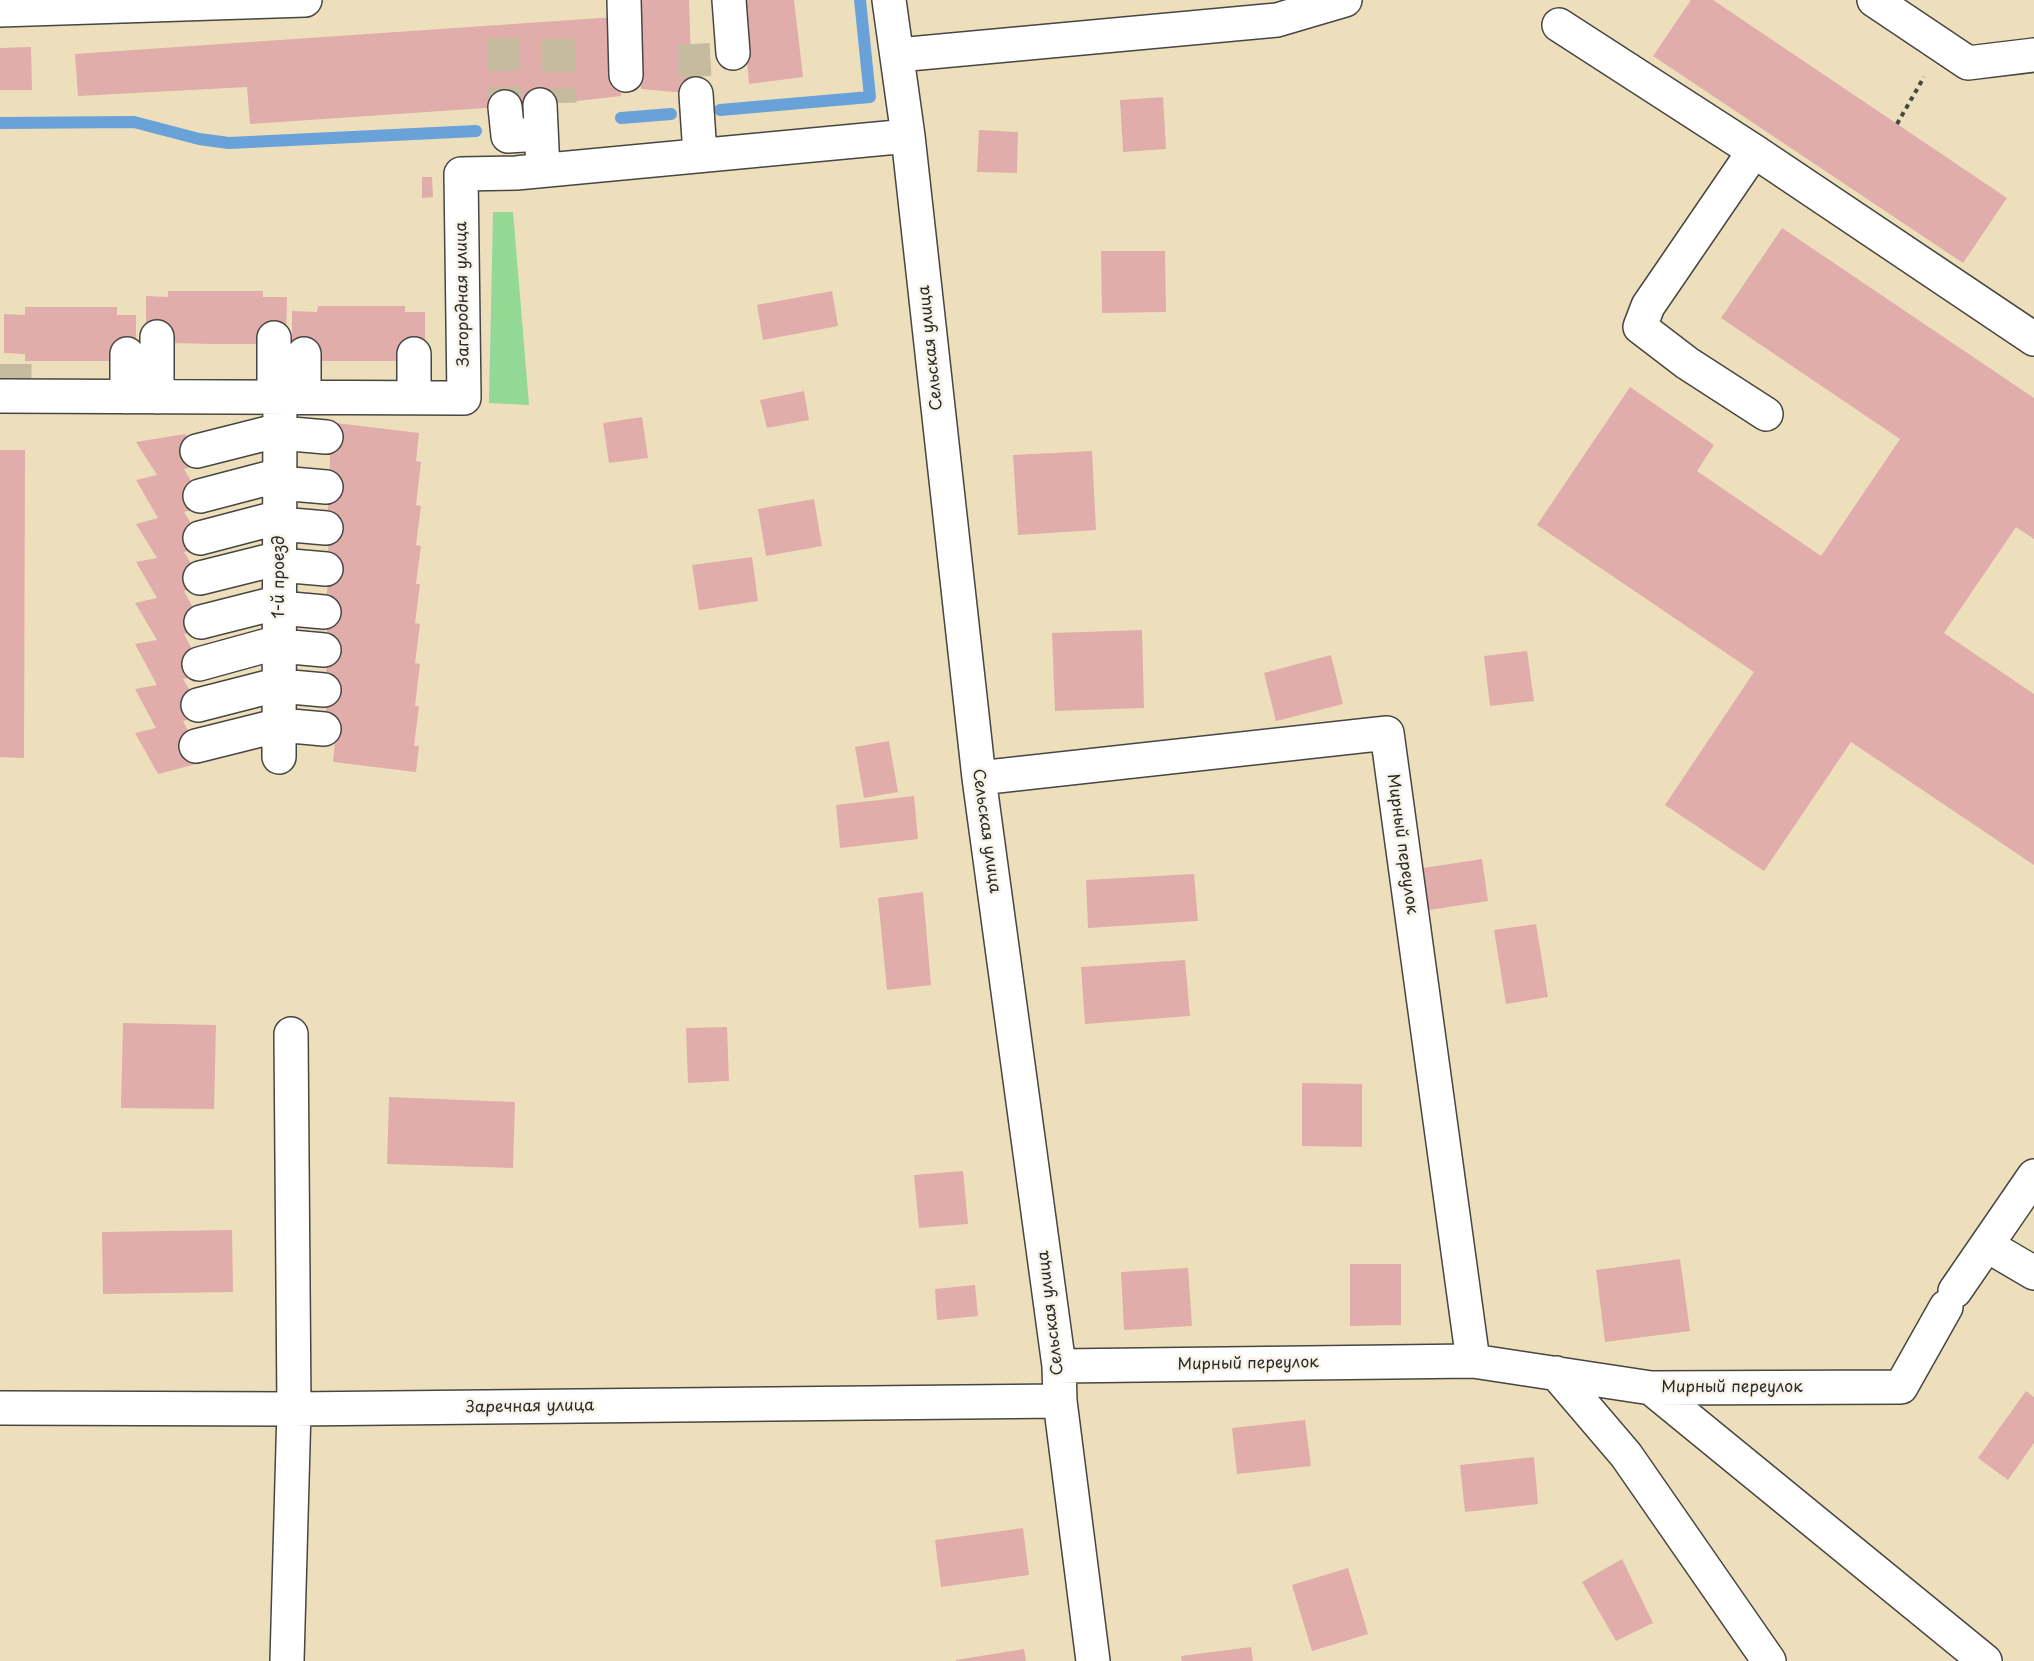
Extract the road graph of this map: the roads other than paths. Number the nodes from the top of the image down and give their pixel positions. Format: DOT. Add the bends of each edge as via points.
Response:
graph roads {
  1 [pos="304,0"];
  2 [pos="624,0"];
  3 [pos="729,0"];
  4 [pos="889,0"];
  5 [pos="1345,0"];
  6 [pos="1874,0"];
  7 [pos="0,10"];
  8 [pos="1559,25"];
  9 [pos="733,53"];
  10 [pos="898,55"];
  11 [pos="2034,55"];
  12 [pos="626,75"];
  13 [pos="696,94"];
  14 [pos="505,107"];
  15 [pos="908,136"];
  16 [pos="1754,151"];
  17 [pos="700,155"];
  18 [pos="553,169"];
  19 [pos="157,337"];
  20 [pos="274,338"];
  21 [pos="2034,339"];
  22 [pos="127,354"];
  23 [pos="304,354"];
  24 [pos="414,354"];
  25 [pos="0,396"];
  26 [pos="142,397"];
  27 [pos="286,398"];
  28 [pos="414,398"];
  29 [pos="1766,414"];
  30 [pos="280,431"];
  31 [pos="326,436"];
  32 [pos="197,451"];
  33 [pos="280,479"];
  34 [pos="326,487"];
  35 [pos="200,496"];
  36 [pos="280,521"];
  37 [pos="326,528"];
  38 [pos="200,538"];
  39 [pos="280,561"];
  40 [pos="326,569"];
  41 [pos="200,579"];
  42 [pos="280,605"];
  43 [pos="324,612"];
  44 [pos="201,622"];
  45 [pos="279,644"];
  46 [pos="324,650"];
  47 [pos="199,664"];
  48 [pos="280,685"];
  49 [pos="324,690"];
  50 [pos="198,705"];
  51 [pos="280,725"];
  52 [pos="324,729"];
  53 [pos="196,746"];
  54 [pos="279,757"];
  55 [pos="979,778"];
  56 [pos="291,1034"];
  57 [pos="2034,1176"];
  58 [pos="1988,1246"];
  59 [pos="2034,1273"];
  60 [pos="1473,1361"];
  61 [pos="1059,1366"];
  62 [pos="1557,1373"];
  63 [pos="1651,1388"];
  64 [pos="1060,1401"];
  65 [pos="0,1408"];
  66 [pos="294,1409"];
  67 [pos="287,1661"];
  68 [pos="1093,1661"];
  69 [pos="1769,1661"];
  70 [pos="1985,1661"];
  1 -- 7 [label="street"];
  2 -- 12 [label="street"];
  3 -- 9 [label="street"];
  4 -- 10 [label="street, Сельская улица"];
  5 -- 10 [label="street" via="1277,20"];
  6 -- 11 [label="street" via="1968,63"];
  8 -- 16 [label="street"];
  10 -- 15 [label="street, Сельская улица"];
  13 -- 17 [label="street"];
  14 -- 18 [label="street" via="508,136 547,114"];
  15 -- 17 [label="street, Загородная улица"];
  15 -- 55 [label="street, Сельская улица"];
  16 -- 21 [label="street"];
  16 -- 29 [label="street" via="1648,306 1640,327"];
  17 -- 18 [label="street, Загородная улица"];
  18 -- 28 [label="street, Загородная улица" via="461,174 464,398"];
  19 -- 26 [label="street"];
  20 -- 27 [label="street"];
  22 -- 26 [label="street"];
  23 -- 27 [label="street"];
  24 -- 28 [label="street"];
  25 -- 26 [label="street, Загородная улица"];
  26 -- 27 [label="street, Загородная улица"];
  27 -- 28 [label="street, Загородная улица"];
  27 -- 30 [label="street, 1-й проезд"];
  30 -- 31 [label="street"];
  30 -- 32 [label="street"];
  30 -- 33 [label="street, 1-й проезд"];
  33 -- 34 [label="street"];
  33 -- 35 [label="street"];
  33 -- 36 [label="street, 1-й проезд"];
  36 -- 37 [label="street"];
  36 -- 38 [label="street"];
  36 -- 39 [label="street, 1-й проезд"];
  39 -- 40 [label="street"];
  39 -- 41 [label="street"];
  39 -- 42 [label="street, 1-й проезд"];
  42 -- 43 [label="street"];
  42 -- 44 [label="street"];
  42 -- 45 [label="street, 1-й проезд"];
  45 -- 46 [label="street"];
  45 -- 47 [label="street"];
  45 -- 48 [label="street, 1-й проезд"];
  48 -- 49 [label="street"];
  48 -- 50 [label="street"];
  48 -- 51 [label="street, 1-й проезд"];
  51 -- 52 [label="street"];
  51 -- 53 [label="street"];
  51 -- 54 [label="street, 1-й проезд"];
  55 -- 60 [label="street, Мирный переулок" via="1387,734"];
  55 -- 61 [label="street, Сельская улица"];
  56 -- 66 [label="street"];
  57 -- 58 [label="street"];
  58 -- 59 [label="street"];
  58 -- 63 [label="street, Мирный переулок" via="1951,1299 1901,1387"];
  60 -- 61 [label="street, Мирный переулок"];
  60 -- 62 [label="street, Мирный переулок"];
  61 -- 64 [label="street, Сельская улица"];
  62 -- 63 [label="street, Мирный переулок"];
  62 -- 69 [label="street" via="1626,1455"];
  63 -- 70 [label="street"];
  64 -- 66 [label="street, Заречная улица"];
  64 -- 68 [label="street, Сельская улица"];
  65 -- 66 [label="street, Заречная улица"];
  66 -- 67 [label="street"];
}
